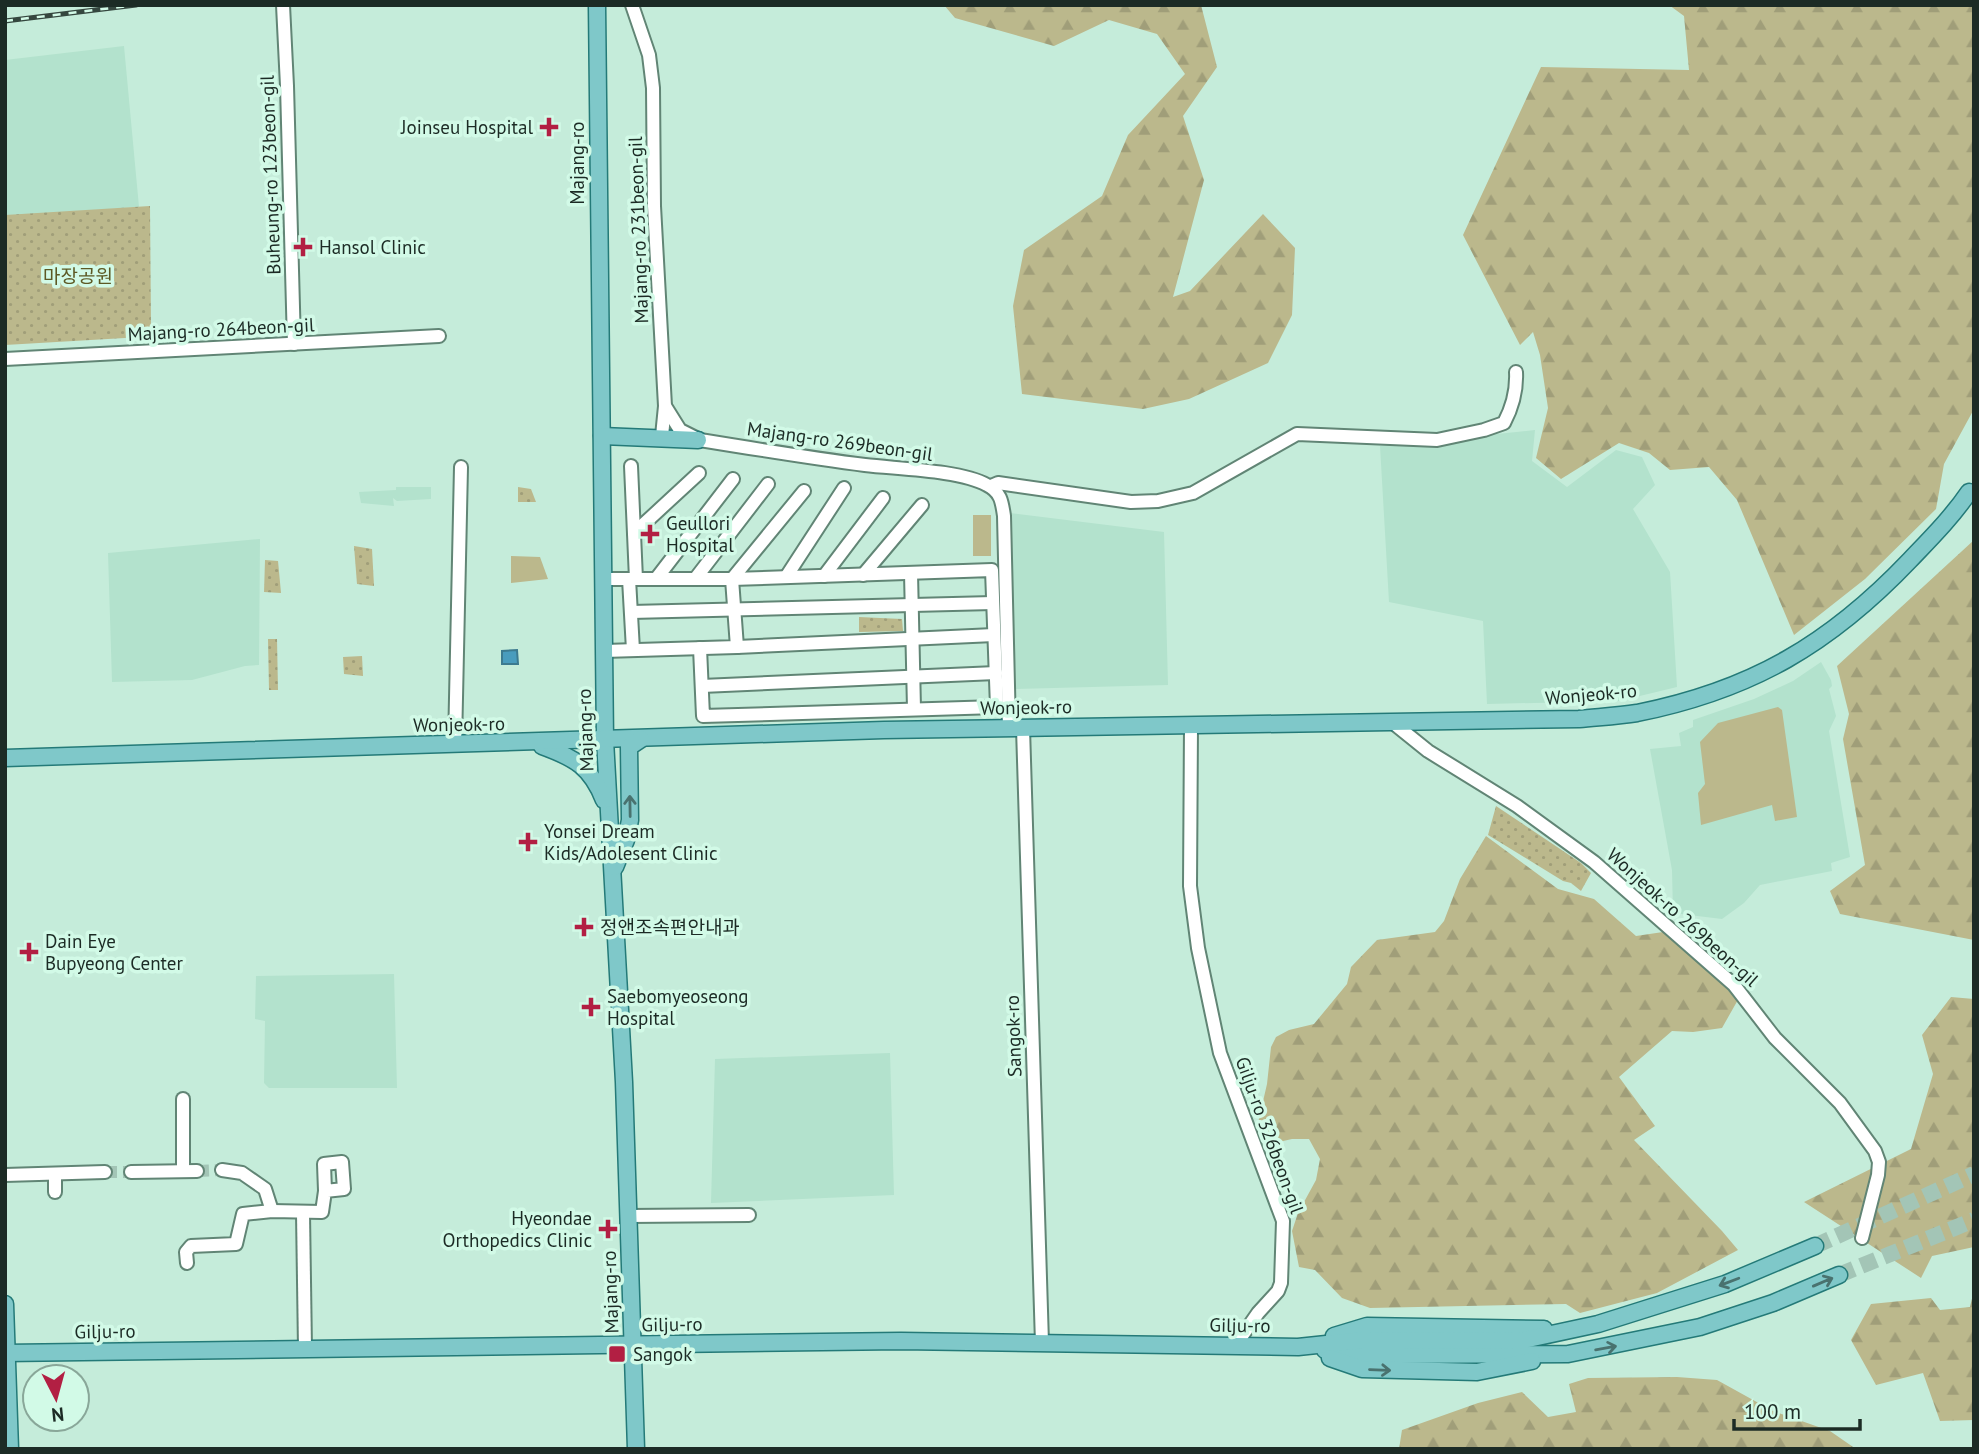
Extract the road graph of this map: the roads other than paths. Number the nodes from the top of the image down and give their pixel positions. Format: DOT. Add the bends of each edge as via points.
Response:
graph roads {
  1 [pos="283,5"];
  2 [pos="597,5"];
  3 [pos="632,5"];
  4 [pos="439,337"];
  5 [pos="294,344"];
  6 [pos="5,359"];
  7 [pos="1516,372"];
  8 [pos="665,406"];
  9 [pos="602,436"];
  10 [pos="662,436"];
  11 [pos="698,440"];
  12 [pos="631,466"];
  13 [pos="461,467"];
  14 [pos="699,473"];
  15 [pos="733,480"];
  16 [pos="768,484"];
  17 [pos="991,486"];
  18 [pos="844,488"];
  19 [pos="804,491"];
  20 [pos="1969,492"];
  21 [pos="883,498"];
  22 [pos="922,505"];
  23 [pos="634,533"];
  24 [pos="911,573"];
  25 [pos="863,575"];
  26 [pos="824,576"];
  27 [pos="786,577"];
  28 [pos="604,579"];
  29 [pos="633,579"];
  30 [pos="656,579"];
  31 [pos="695,579"];
  32 [pos="732,579"];
  33 [pos="993,603"];
  34 [pos="912,604"];
  35 [pos="734,609"];
  36 [pos="631,612"];
  37 [pos="994,635"];
  38 [pos="912,639"];
  39 [pos="737,647"];
  40 [pos="700,648"];
  41 [pos="633,650"];
  42 [pos="604,651"];
  43 [pos="996,673"];
  44 [pos="913,677"];
  45 [pos="702,686"];
  46 [pos="914,709"];
  47 [pos="1392,722"];
  48 [pos="1191,726"];
  49 [pos="1016,728"];
  50 [pos="641,738"];
  51 [pos="605,740"];
  52 [pos="533,743"];
  53 [pos="455,744"];
  54 [pos="5,758"];
  55 [pos="609,812"];
  56 [pos="614,872"];
  57 [pos="183,1099"];
  58 [pos="183,1170"];
  59 [pos="222,1170"];
  60 [pos="197,1171"];
  61 [pos="105,1172"];
  62 [pos="131,1172"];
  63 [pos="55,1174"];
  64 [pos="5,1175"];
  65 [pos="325,1191"];
  66 [pos="55,1192"];
  67 [pos="271,1211"];
  68 [pos="303,1213"];
  69 [pos="749,1215"];
  70 [pos="628,1216"];
  71 [pos="1862,1238"];
  72 [pos="1815,1246"];
  73 [pos="187,1263"];
  74 [pos="1839,1275"];
  75 [pos="5,1304"];
  76 [pos="1042,1343"];
  77 [pos="633,1345"];
  78 [pos="1235,1346"];
  79 [pos="1298,1347"];
  80 [pos="305,1349"];
  81 [pos="6,1353"];
  82 [pos="10,1449"];
  83 [pos="636,1449"];
  1 -- 5 [label="street, Buheung-ro 123beon-gil"];
  2 -- 9 [label="main road, Majang-ro"];
  3 -- 8 [label="street, Majang-ro 231beon-gil" via="649,55 653,88"];
  4 -- 5 [label="street, Majang-ro 264beon-gil"];
  5 -- 6 [label="street, Majang-ro 264beon-gil"];
  7 -- 17 [label="street" via="1517,388 1504,423 1484,430 1437,440 1297,434 1193,493 1158,500 1131,502 998,483"];
  8 -- 10 [label="street, Majang-ro 231beon-gil"];
  8 -- 11 [label="street" via="680,430"];
  9 -- 10 [label="main road"];
  9 -- 28 [label="main road, Majang-ro"];
  10 -- 11 [label="main road"];
  11 -- 17 [label="street, Majang-ro 269beon-gil" via="977,480"];
  12 -- 23 [label="street"];
  13 -- 53 [label="street"];
  14 -- 23 [label="street"];
  15 -- 30 [label="street"];
  16 -- 31 [label="street"];
  17 -- 49 [label="street, Sangok-ro" via="1002,498 1004,516"];
  18 -- 27 [label="street"];
  19 -- 32 [label="street"];
  20 -- 47 [label="main road, Wonjeok-ro" via="1885,586 1817,643 1765,673 1699,698 1635,713 1579,719"];
  21 -- 26 [label="street"];
  22 -- 25 [label="street"];
  23 -- 29 [label="street"];
  24 -- 25 [label="street"];
  24 -- 33 [label="street" via="992,570"];
  24 -- 34 [label="street"];
  25 -- 26 [label="street"];
  26 -- 27 [label="street"];
  27 -- 32 [label="street"];
  28 -- 29 [label="street"];
  28 -- 42 [label="main road, Majang-ro"];
  29 -- 30 [label="street"];
  29 -- 36 [label="street"];
  30 -- 31 [label="street"];
  31 -- 32 [label="street"];
  32 -- 35 [label="street"];
  33 -- 34 [label="street"];
  33 -- 37 [label="street"];
  34 -- 35 [label="street"];
  34 -- 38 [label="street"];
  35 -- 36 [label="street"];
  35 -- 39 [label="street"];
  36 -- 41 [label="street"];
  37 -- 38 [label="street"];
  37 -- 43 [label="street"];
  38 -- 39 [label="street"];
  38 -- 44 [label="street"];
  39 -- 40 [label="street"];
  40 -- 41 [label="street"];
  40 -- 45 [label="street"];
  41 -- 42 [label="street"];
  42 -- 51 [label="main road, Majang-ro"];
  43 -- 44 [label="street"];
  43 -- 46 [label="street" via="997,706"];
  44 -- 45 [label="street"];
  44 -- 46 [label="street"];
  45 -- 46 [label="street" via="703,716"];
  47 -- 48 [label="main road, Wonjeok-ro"];
  47 -- 71 [label="street, Wonjeok-ro 269beon-gil" via="1594,862 1734,985 1775,1038 1840,1103 1875,1151 1878,1175"];
  48 -- 49 [label="main road, Wonjeok-ro"];
  48 -- 78 [label="street, Gilju-ro 326beon-gil" via="1190,887 1198,948 1220,1053 1283,1221 1278,1291"];
  49 -- 50 [label="main road, Wonjeok-ro"];
  49 -- 76 [label="street, Sangok-ro"];
  50 -- 51 [label="main road, Wonjeok-ro"];
  56 -- 50 [label="main road, one-way" via="630,820 629,747"];
  51 -- 52 [label="main road, Wonjeok-ro"];
  51 -- 55 [label="main road, Majang-ro"];
  52 -- 53 [label="main road, Wonjeok-ro"];
  52 -- 55 [label="main road" via="582,765 596,780"];
  53 -- 54 [label="main road, Wonjeok-ro"];
  55 -- 56 [label="main road, Majang-ro"];
  56 -- 70 [label="main road, Majang-ro"];
  57 -- 58 [label="street"];
  58 -- 60 [label="street"];
  58 -- 62 [label="street"];
  59 -- 67 [label="street" via="242,1173 265,1189"];
  61 -- 63 [label="street"];
  63 -- 64 [label="street"];
  63 -- 66 [label="street"];
  65 -- 68 [label="street" via="323,1212"];
  67 -- 68 [label="street"];
  67 -- 73 [label="street" via="243,1214 236,1244 191,1246"];
  68 -- 80 [label="street"];
  69 -- 70 [label="street"];
  70 -- 77 [label="main road, Majang-ro"];
  72 -- 79 [label="main road, one-way" via="1725,1284 1570,1330 1367,1326"];
  79 -- 74 [label="main road, one-way" via="1362,1369 1477,1372 1700,1327"];
  75 -- 81 [label="main road"];
  76 -- 77 [label="main road, Gilju-ro"];
  76 -- 78 [label="main road, Gilju-ro"];
  77 -- 80 [label="main road, Gilju-ro"];
  77 -- 83 [label="main road, Majang-ro"];
  78 -- 79 [label="main road, Gilju-ro"];
  80 -- 81 [label="main road, Gilju-ro"];
  81 -- 82 [label="main road"];
}
